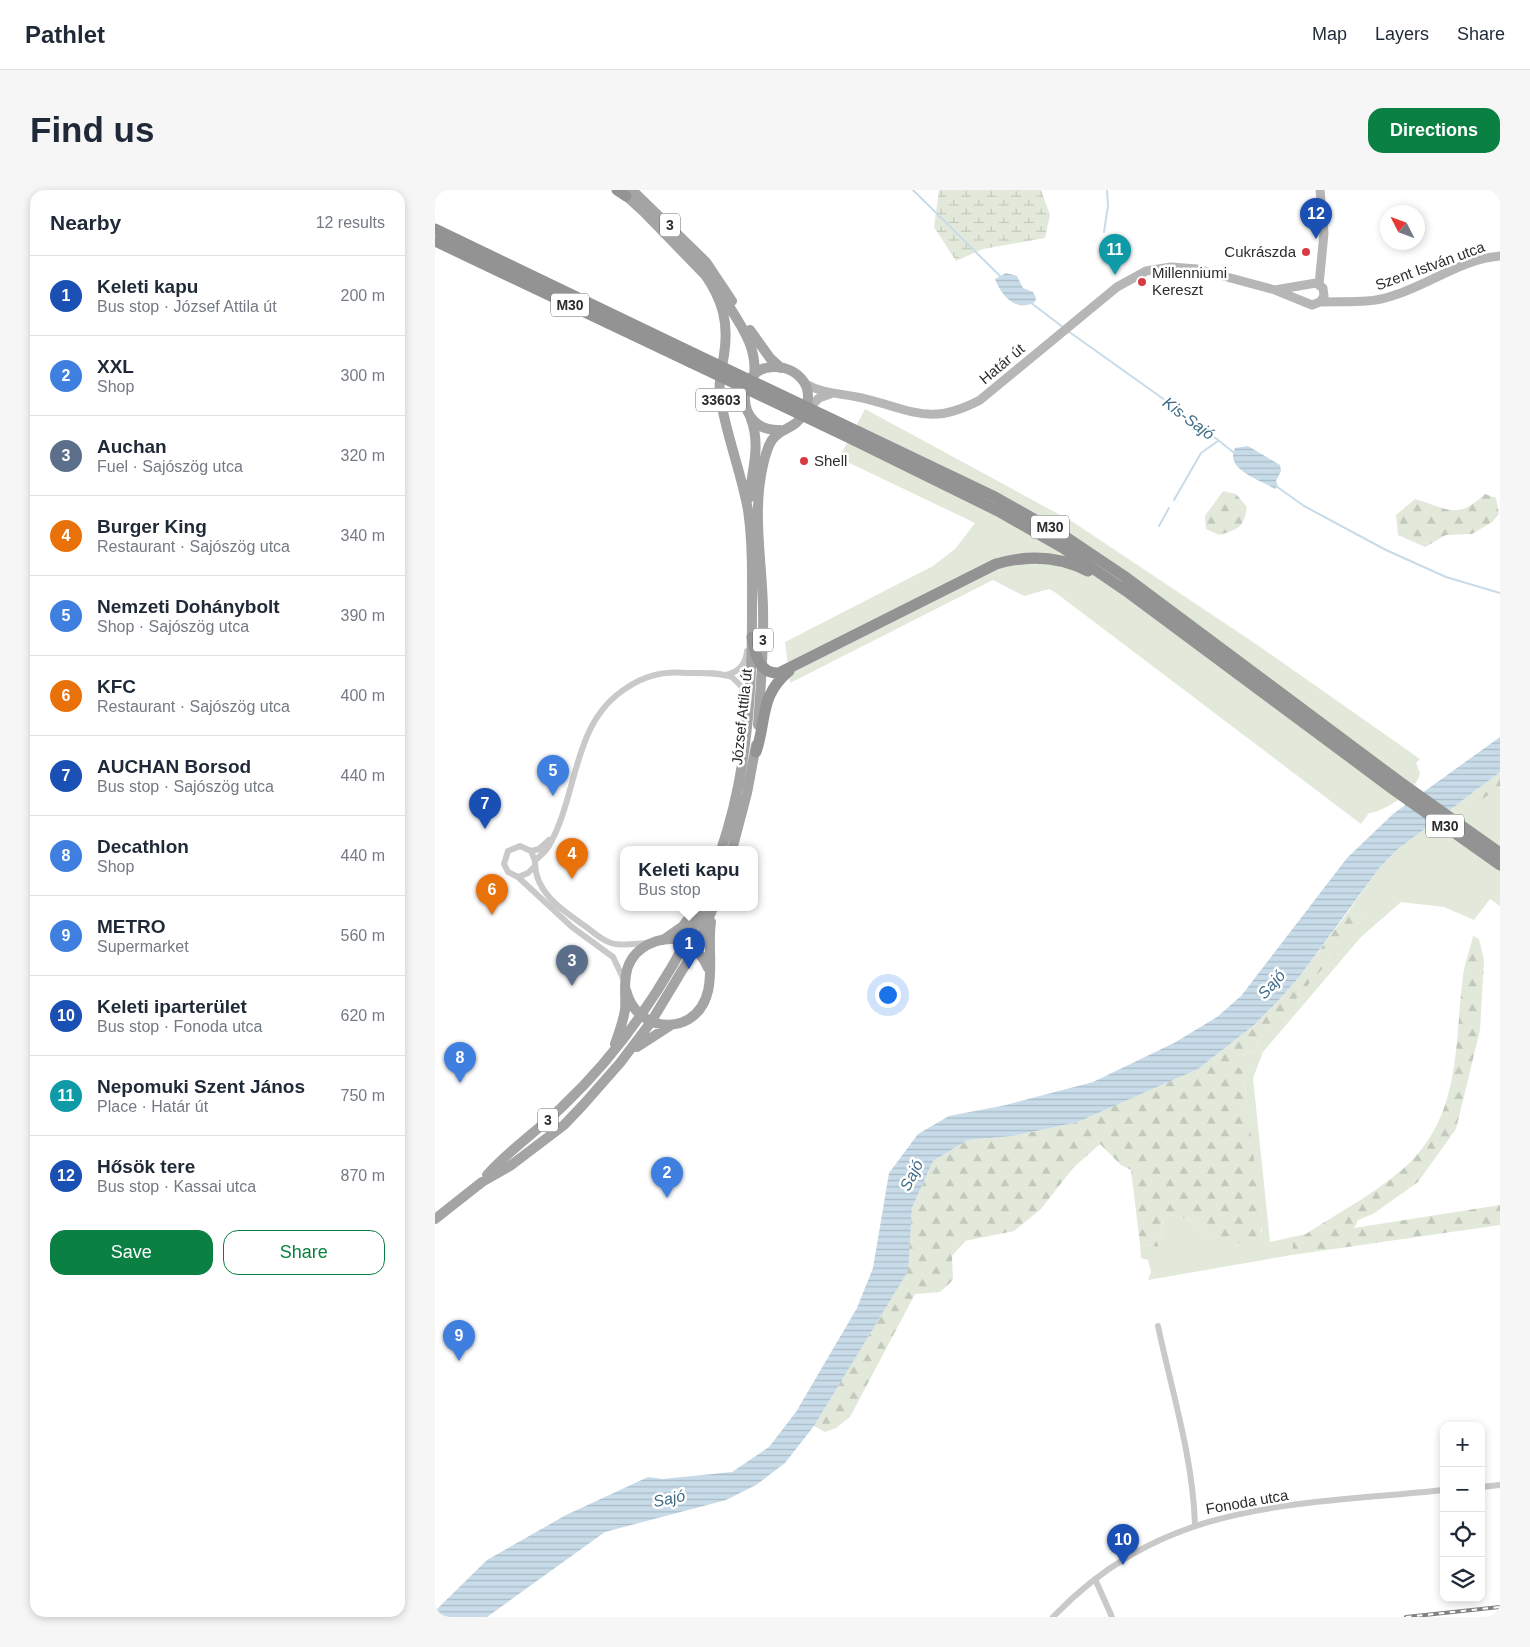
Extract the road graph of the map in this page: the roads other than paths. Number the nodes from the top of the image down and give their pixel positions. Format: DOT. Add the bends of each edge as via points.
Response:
graph roads {
  1 [pos="1320,190"];
  2 [pos="624,191"];
  3 [pos="435,222"];
  4 [pos="435,229"];
  5 [pos="435,240"];
  6 [pos="467,244"];
  7 [pos="1500,256"];
  8 [pos="1322,264"];
  9 [pos="704,274"];
  10 [pos="1306,285"];
  11 [pos="1322,288"];
  12 [pos="715,289"];
  13 [pos="1275,290"];
  14 [pos="1304,301"];
  15 [pos="1320,302"];
  16 [pos="1339,302"];
  17 [pos="693,358"];
  18 [pos="781,368"];
  19 [pos="754,376"];
  20 [pos="804,382"];
  21 [pos="831,394"];
  22 [pos="803,413"];
  23 [pos="751,418"];
  24 [pos="780,430"];
  25 [pos="857,436"];
  26 [pos="748,511"];
  27 [pos="1129,593"];
  28 [pos="752,600"];
  29 [pos="752,637"];
  30 [pos="796,665"];
  31 [pos="762,667"];
  32 [pos="725,675"];
  33 [pos="750,753"];
  34 [pos="1397,786"];
  35 [pos="554,834"];
  36 [pos="722,846"];
  37 [pos="733,846"];
  38 [pos="531,852"];
  39 [pos="1498,860"];
  40 [pos="534,864"];
  41 [pos="518,877"];
  42 [pos="694,911"];
  43 [pos="708,911"];
  44 [pos="710,911"];
  45 [pos="663,940"];
  46 [pos="652,942"];
  47 [pos="691,946"];
  48 [pos="709,971"];
  49 [pos="625,987"];
  50 [pos="641,1015"];
  51 [pos="651,1022"];
  52 [pos="672,1024"];
  53 [pos="611,1054"];
  54 [pos="620,1063"];
  55 [pos="482,1182"];
  56 [pos="435,1220"];
  57 [pos="1158,1326"];
  58 [pos="1500,1485"];
  59 [pos="1485,1486"];
  60 [pos="1440,1490"];
  61 [pos="1195,1525"];
  62 [pos="1095,1579"];
  63 [pos="1053,1617"];
  64 [pos="1112,1617"];
  1 -- 8 [label="main road" via="1324,213"];
  2 -- 9 [label="main road, 3"];
  2 -- 18 [label="main road, 3" via="706,262 756,340"];
  3 -- 6 [label="highway"];
  4 -- 6 [label="highway, M30"];
  5 -- 17 [label="highway, M30"];
  6 -- 17 [label="highway, M30"];
  7 -- 16 [label="main road, Szent István utca" via="1477,260 1394,296"];
  8 -- 10 [label="main road"];
  8 -- 11 [label="main road"];
  9 -- 12 [label="main road, 3"];
  9 -- 19 [label="main road, 3" via="721,293 753,349"];
  10 -- 11 [label="main road"];
  10 -- 13 [label="main road"];
  10 -- 14 [label="main road" via="1302,293"];
  11 -- 15 [label="main road"];
  11 -- 16 [label="main road"];
  12 -- 26 [label="main road, 33603" via="723,304 726,324 719,393"];
  13 -- 14 [label="main road, Határ út"];
  13 -- 21 [label="main road, Határ út" via="1197,269 1171,267 1146,271 1104,297 980,400 959,410 931,415"];
  14 -- 15 [label="main road" via="1311,305"];
  15 -- 16 [label="main road, Szent István utca"];
  17 -- 25 [label="highway, M30, bridge"];
  18 -- 19 [label="main road" via="766,369"];
  18 -- 20 [label="main road, 3" via="793,372"];
  19 -- 23 [label="main road, 3" via="744,397"];
  20 -- 21 [label="main road, Határ út"];
  20 -- 22 [label="main road" via="808,399"];
  21 -- 22 [label="main road" via="819,398"];
  22 -- 24 [label="main road, 3" via="794,424"];
  23 -- 24 [label="main road" via="764,428"];
  23 -- 26 [label="main road, 3" via="757,446"];
  24 -- 31 [label="main road, József Attila út / 3" via="771,442 763,465 759,492"];
  25 -- 27 [label="highway, M30" via="1031,529"];
  25 -- 34 [label="highway, M30" via="1003,501 1066,537 1124,576"];
  26 -- 28 [label="main road, József Attila út / 3"];
  27 -- 30 [label="highway" via="1067,562 1045,558 1009,561 984,569"];
  27 -- 34 [label="highway, M30"];
  28 -- 29 [label="main road, József Attila út / 3"];
  28 -- 32 [label="street" via="746,660 739,670"];
  29 -- 31 [label="highway" via="756,658"];
  29 -- 33 [label="main road, József Attila út / 3"];
  30 -- 31 [label="highway" via="775,673"];
  30 -- 33 [label="highway" via="769,694"];
  31 -- 33 [label="main road, József Attila út / 3"];
  32 -- 33 [label="street" via="737,680 743,693 742,744"];
  32 -- 35 [label="street" via="658,674 633,683 610,700 589,730"];
  33 -- 36 [label="main road, József Attila út / 3"];
  33 -- 37 [label="main road, József Attila út / 3"];
  34 -- 39 [label="highway, M30"];
  35 -- 38 [label="street" via="539,849"];
  35 -- 40 [label="street"];
  38 -- 40 [label="street"];
  38 -- 41 [label="street" via="517,846 506,854 506,869"];
  40 -- 41 [label="street" via="528,874"];
  40 -- 46 [label="street" via="544,890 558,907 602,939 614,944"];
  41 -- 49 [label="street" via="558,915 613,957 621,970"];
  42 -- 45 [label="main road" via="687,922"];
  43 -- 47 [label="main road, 3"];
  44 -- 48 [label="main road"];
  45 -- 46 [label="main road"];
  45 -- 47 [label="main road" via="678,940"];
  46 -- 49 [label="main road" via="633,957 626,972"];
  47 -- 48 [label="main road" via="703,958"];
  47 -- 50 [label="main road, 3"];
  47 -- 51 [label="main road, 3"];
  48 -- 52 [label="main road" via="710,989 704,1004 687,1020"];
  49 -- 50 [label="main road" via="630,1003"];
  49 -- 53 [label="main road" via="625,1010"];
  50 -- 51 [label="main road"];
  50 -- 53 [label="main road, 3"];
  51 -- 52 [label="main road"];
  51 -- 54 [label="main road, 3"];
  52 -- 54 [label="main road" via="641,1044"];
  53 -- 55 [label="main road, 3" via="563,1107 503,1158"];
  54 -- 55 [label="main road, 3" via="564,1125 510,1166"];
  55 -- 56 [label="main road, 3"];
  57 -- 61 [label="street" via="1186,1449"];
  58 -- 59 [label="street"];
  60 -- 61 [label="street, Fonoda utca" via="1257,1510"];
  61 -- 62 [label="street, Fonoda utca" via="1150,1543"];
  62 -- 63 [label="street, Fonoda utca"];
  62 -- 64 [label="street"];
}
